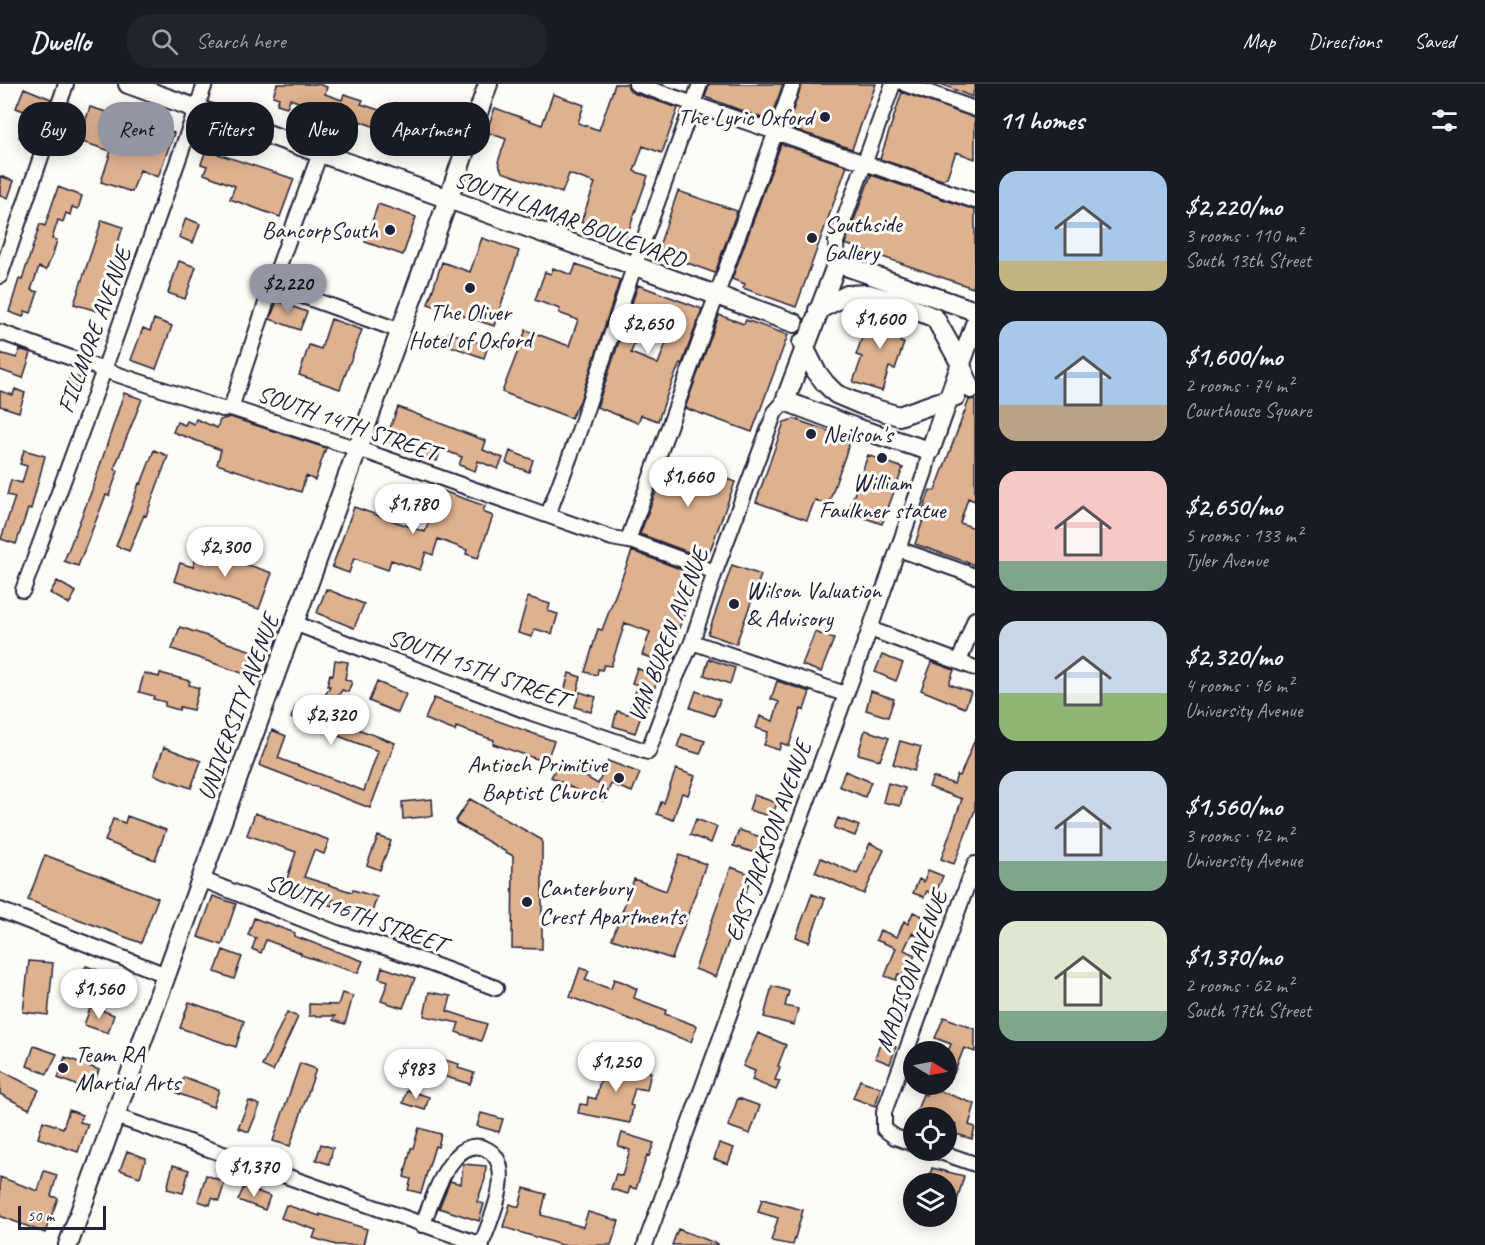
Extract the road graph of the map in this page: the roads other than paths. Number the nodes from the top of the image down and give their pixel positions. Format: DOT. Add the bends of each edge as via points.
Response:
graph roads {
  1 [pos="66,84"];
  2 [pos="128,84"];
  3 [pos="205,84"];
  4 [pos="488,84"];
  5 [pos="636,84"];
  6 [pos="700,84"];
  7 [pos="793,84"];
  8 [pos="893,84"];
  9 [pos="905,84"];
  10 [pos="199,102"];
  11 [pos="186,105"];
  12 [pos="693,105"];
  13 [pos="975,109"];
  14 [pos="776,133"];
  15 [pos="186,137"];
  16 [pos="319,156"];
  17 [pos="328,156"];
  18 [pos="865,162"];
  19 [pos="448,200"];
  20 [pos="975,201"];
  21 [pos="837,262"];
  22 [pos="634,267"];
  23 [pos="0,276"];
  24 [pos="272,285"];
  25 [pos="716,297"];
  26 [pos="820,309"];
  27 [pos="975,311"];
  28 [pos="794,323"];
  29 [pos="975,324"];
  30 [pos="401,331"];
  31 [pos="0,332"];
  32 [pos="806,348"];
  33 [pos="960,363"];
  34 [pos="104,370"];
  35 [pos="973,390"];
  36 [pos="947,400"];
  37 [pos="784,402"];
  38 [pos="231,408"];
  39 [pos="357,450"];
  40 [pos="930,451"];
  41 [pos="548,515"];
  42 [pos="628,540"];
  43 [pos="898,549"];
  44 [pos="715,572"];
  45 [pos="975,576"];
  46 [pos="23,591"];
  47 [pos="975,618"];
  48 [pos="294,623"];
  49 [pos="870,629"];
  50 [pos="692,642"];
  51 [pos="959,662"];
  52 [pos="975,668"];
  53 [pos="845,694"];
  54 [pos="648,752"];
  55 [pos="974,869"];
  56 [pos="201,879"];
  57 [pos="0,910"];
  58 [pos="166,975"];
  59 [pos="496,988"];
  60 [pos="115,1116"];
  61 [pos="903,1140"];
  62 [pos="957,1158"];
  63 [pos="975,1164"];
  64 [pos="422,1225"];
  65 [pos="68,1245"];
  66 [pos="482,1245"];
  67 [pos="645,1245"];
  1 -- 23 [label="street"];
  2 -- 11 [label="street, SOUTH LAMAR BOULEVARD"];
  3 -- 10 [label="street, FILLMORE AVENUE"];
  4 -- 19 [label="street, UNIVERSITY AVENUE"];
  5 -- 12 [label="street"];
  6 -- 12 [label="street"];
  7 -- 14 [label="street"];
  8 -- 18 [label="street"];
  9 -- 13 [label="street"];
  12 -- 14 [label="street"];
  12 -- 22 [label="street"];
  14 -- 18 [label="street"];
  14 -- 25 [label="street"];
  15 -- 34 [label="street, FILLMORE AVENUE"];
  16 -- 24 [label="street"];
  17 -- 19 [label="street, SOUTH LAMAR BOULEVARD"];
  18 -- 20 [label="street"];
  18 -- 21 [label="street" via="836,242"];
  19 -- 22 [label="street, SOUTH LAMAR BOULEVARD"];
  19 -- 30 [label="street, UNIVERSITY AVENUE"];
  21 -- 26 [label="street"];
  21 -- 27 [label="street"];
  22 -- 25 [label="street, SOUTH LAMAR BOULEVARD"];
  22 -- 41 [label="street"];
  24 -- 30 [label="street"];
  24 -- 38 [label="street"];
  25 -- 28 [label="street, SOUTH LAMAR BOULEVARD"];
  25 -- 42 [label="street"];
  26 -- 28 [label="street"];
  26 -- 32 [label="street"];
  26 -- 33 [label="street" via="847,295 868,294 899,303 935,318"];
  28 -- 32 [label="street"];
  29 -- 33 [label="street"];
  30 -- 39 [label="street, UNIVERSITY AVENUE"];
  31 -- 34 [label="street, SOUTH 14TH STREET"];
  32 -- 36 [label="street" via="825,383 847,399 899,416"];
  32 -- 37 [label="street"];
  33 -- 35 [label="street"];
  33 -- 36 [label="street"];
  34 -- 38 [label="street, SOUTH 14TH STREET" via="222,409"];
  34 -- 46 [label="street, FILLMORE AVENUE"];
  35 -- 36 [label="street"];
  36 -- 40 [label="street"];
  37 -- 40 [label="street"];
  37 -- 44 [label="street, VAN BUREN AVENUE" via="775,412"];
  38 -- 39 [label="street, SOUTH 14TH STREET"];
  39 -- 41 [label="street, SOUTH 14TH STREET"];
  39 -- 48 [label="street, UNIVERSITY AVENUE"];
  40 -- 43 [label="street, EAST JACKSON AVENUE"];
  41 -- 42 [label="street, SOUTH 14TH STREET"];
  42 -- 44 [label="street, SOUTH 14TH STREET"];
  43 -- 45 [label="street"];
  43 -- 49 [label="street, EAST JACKSON AVENUE"];
  44 -- 50 [label="street, VAN BUREN AVENUE"];
  47 -- 51 [label="street"];
  48 -- 54 [label="street, SOUTH 15TH STREET" via="532,713"];
  48 -- 56 [label="street, UNIVERSITY AVENUE"];
  49 -- 51 [label="street"];
  49 -- 53 [label="street, EAST JACKSON AVENUE"];
  50 -- 53 [label="street"];
  50 -- 54 [label="street, VAN BUREN AVENUE"];
  51 -- 52 [label="street"];
  53 -- 67 [label="street, EAST JACKSON AVENUE"];
  55 -- 61 [label="street, MADISON AVENUE" via="884,1113 884,1129"];
  56 -- 58 [label="street, UNIVERSITY AVENUE"];
  56 -- 59 [label="street, SOUTH 16TH STREET" via="337,933"];
  57 -- 58 [label="street"];
  58 -- 60 [label="street, UNIVERSITY AVENUE"];
  60 -- 64 [label="street"];
  60 -- 65 [label="street, UNIVERSITY AVENUE"];
  62 -- 63 [label="street"];
  64 -- 66 [label="street"];
  64 -- 66 [label="street" via="456,1157 470,1147 480,1147 491,1151 498,1161 501,1185"];
}
